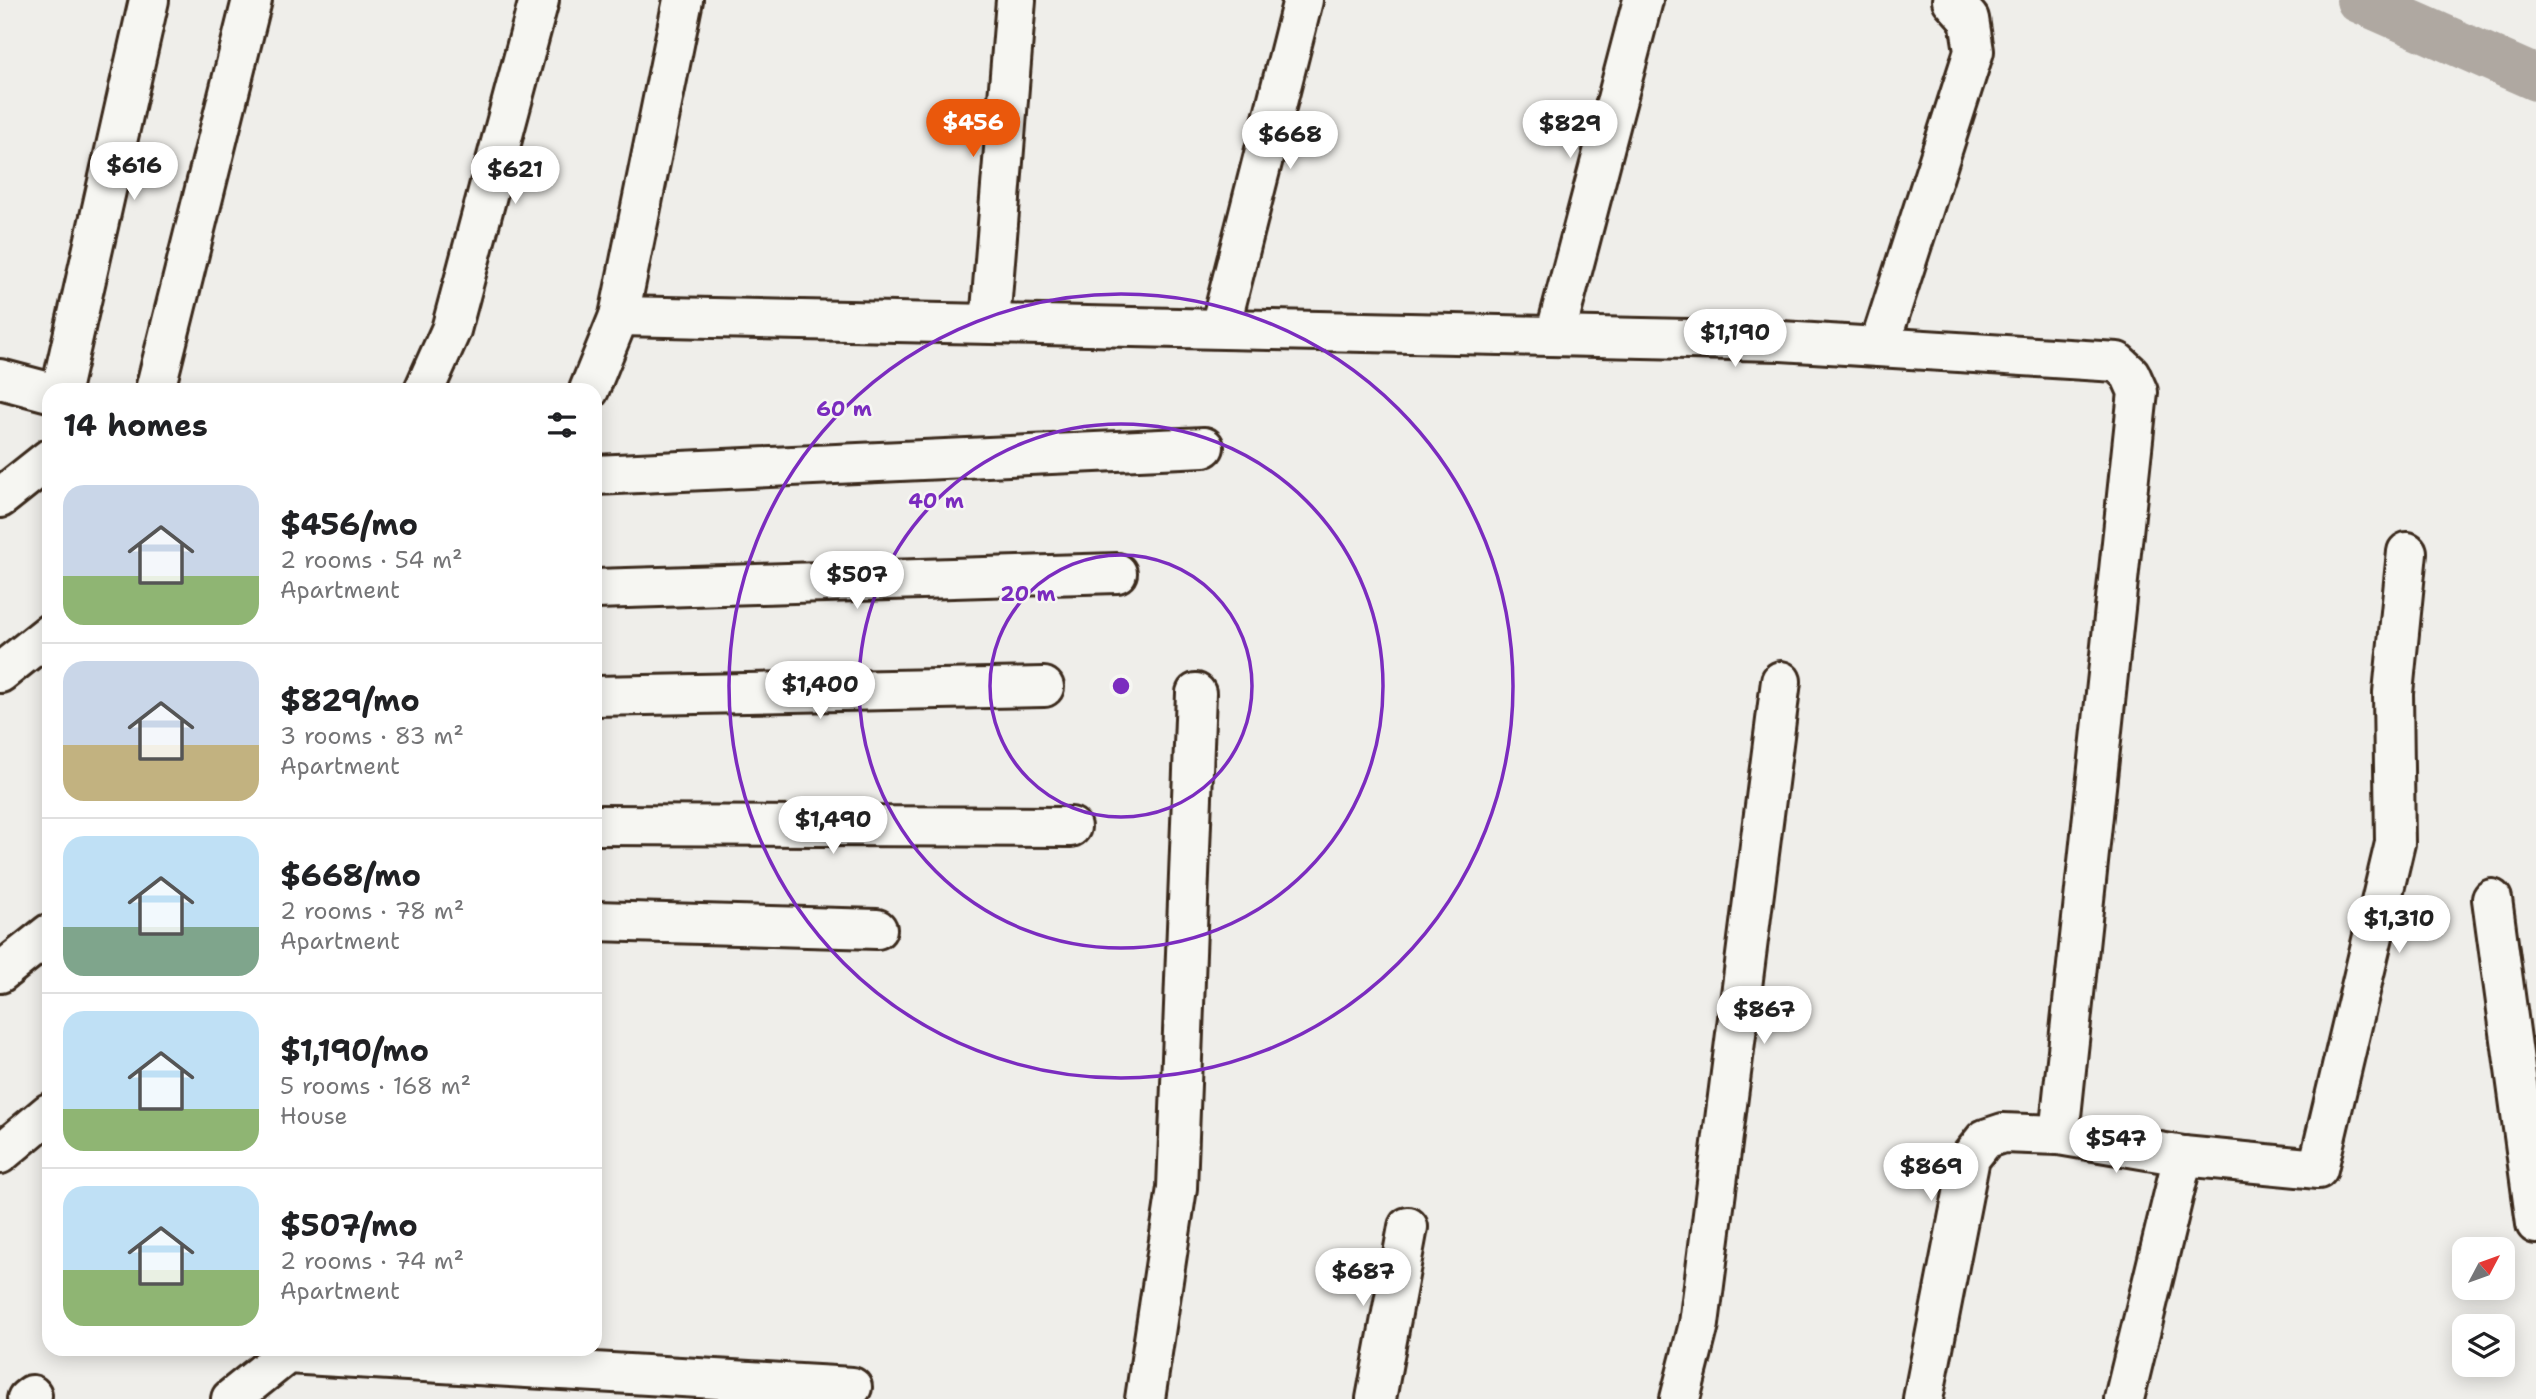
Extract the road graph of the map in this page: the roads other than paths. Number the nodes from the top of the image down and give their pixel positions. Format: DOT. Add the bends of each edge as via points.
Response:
graph roads {
  1 [pos="149,0"];
  2 [pos="252,0"];
  3 [pos="539,0"];
  4 [pos="683,0"];
  5 [pos="1016,0"];
  6 [pos="1303,0"];
  7 [pos="1643,0"];
  8 [pos="1952,0"];
  9 [pos="619,316"];
  10 [pos="989,323"];
  11 [pos="1220,328"];
  12 [pos="1555,336"];
  13 [pos="1879,347"];
  14 [pos="0,379"];
  15 [pos="63,383"];
  16 [pos="157,383"];
  17 [pos="427,383"];
  18 [pos="592,383"];
  19 [pos="42,391"];
  20 [pos="1205,447"];
  21 [pos="42,465"];
  22 [pos="602,475"];
  23 [pos="0,498"];
  24 [pos="2407,552"];
  25 [pos="1117,573"];
  26 [pos="602,589"];
  27 [pos="42,640"];
  28 [pos="0,673"];
  29 [pos="1781,681"];
  30 [pos="1044,687"];
  31 [pos="1196,693"];
  32 [pos="602,696"];
  33 [pos="602,825"];
  34 [pos="1072,827"];
  35 [pos="2492,899"];
  36 [pos="602,922"];
  37 [pos="877,929"];
  38 [pos="42,939"];
  39 [pos="0,973"];
  40 [pos="42,1119"];
  41 [pos="2059,1135"];
  42 [pos="0,1154"];
  43 [pos="2183,1156"];
  44 [pos="2536,1224"];
  45 [pos="1408,1227"];
  46 [pos="283,1356"];
  47 [pos="287,1356"];
  48 [pos="352,1356"];
  49 [pos="852,1387"];
  50 [pos="231,1399"];
  51 [pos="280,1399"];
  52 [pos="1145,1399"];
  53 [pos="1376,1399"];
  54 [pos="1680,1399"];
  55 [pos="1923,1399"];
  56 [pos="2124,1399"];
  1 -- 15 [label="street"];
  2 -- 16 [label="street"];
  3 -- 17 [label="street" via="452,330"];
  4 -- 9 [label="street"];
  5 -- 10 [label="street"];
  6 -- 11 [label="street"];
  7 -- 12 [label="street"];
  8 -- 13 [label="street" via="1969,19 1974,51"];
  9 -- 10 [label="street"];
  9 -- 18 [label="street"];
  10 -- 11 [label="street"];
  11 -- 12 [label="street"];
  12 -- 13 [label="street"];
  13 -- 41 [label="street" via="2117,362 2130,374 2138,392"];
  14 -- 19 [label="street"];
  20 -- 22 [label="street"];
  21 -- 23 [label="street"];
  24 -- 43 [label="street" via="2393,693 2395,843 2318,1168"];
  25 -- 26 [label="street"];
  27 -- 28 [label="street"];
  29 -- 54 [label="street" via="1699,1324"];
  30 -- 32 [label="street"];
  31 -- 52 [label="street" via="1177,1188"];
  33 -- 34 [label="street"];
  35 -- 44 [label="street"];
  36 -- 37 [label="street"];
  38 -- 39 [label="street"];
  40 -- 42 [label="street"];
  41 -- 43 [label="street"];
  41 -- 55 [label="street" via="2003,1133 1985,1139 1970,1158"];
  43 -- 56 [label="street"];
  45 -- 53 [label="street"];
  46 -- 50 [label="street"];
  47 -- 51 [label="street"];
  48 -- 49 [label="street"];
}
